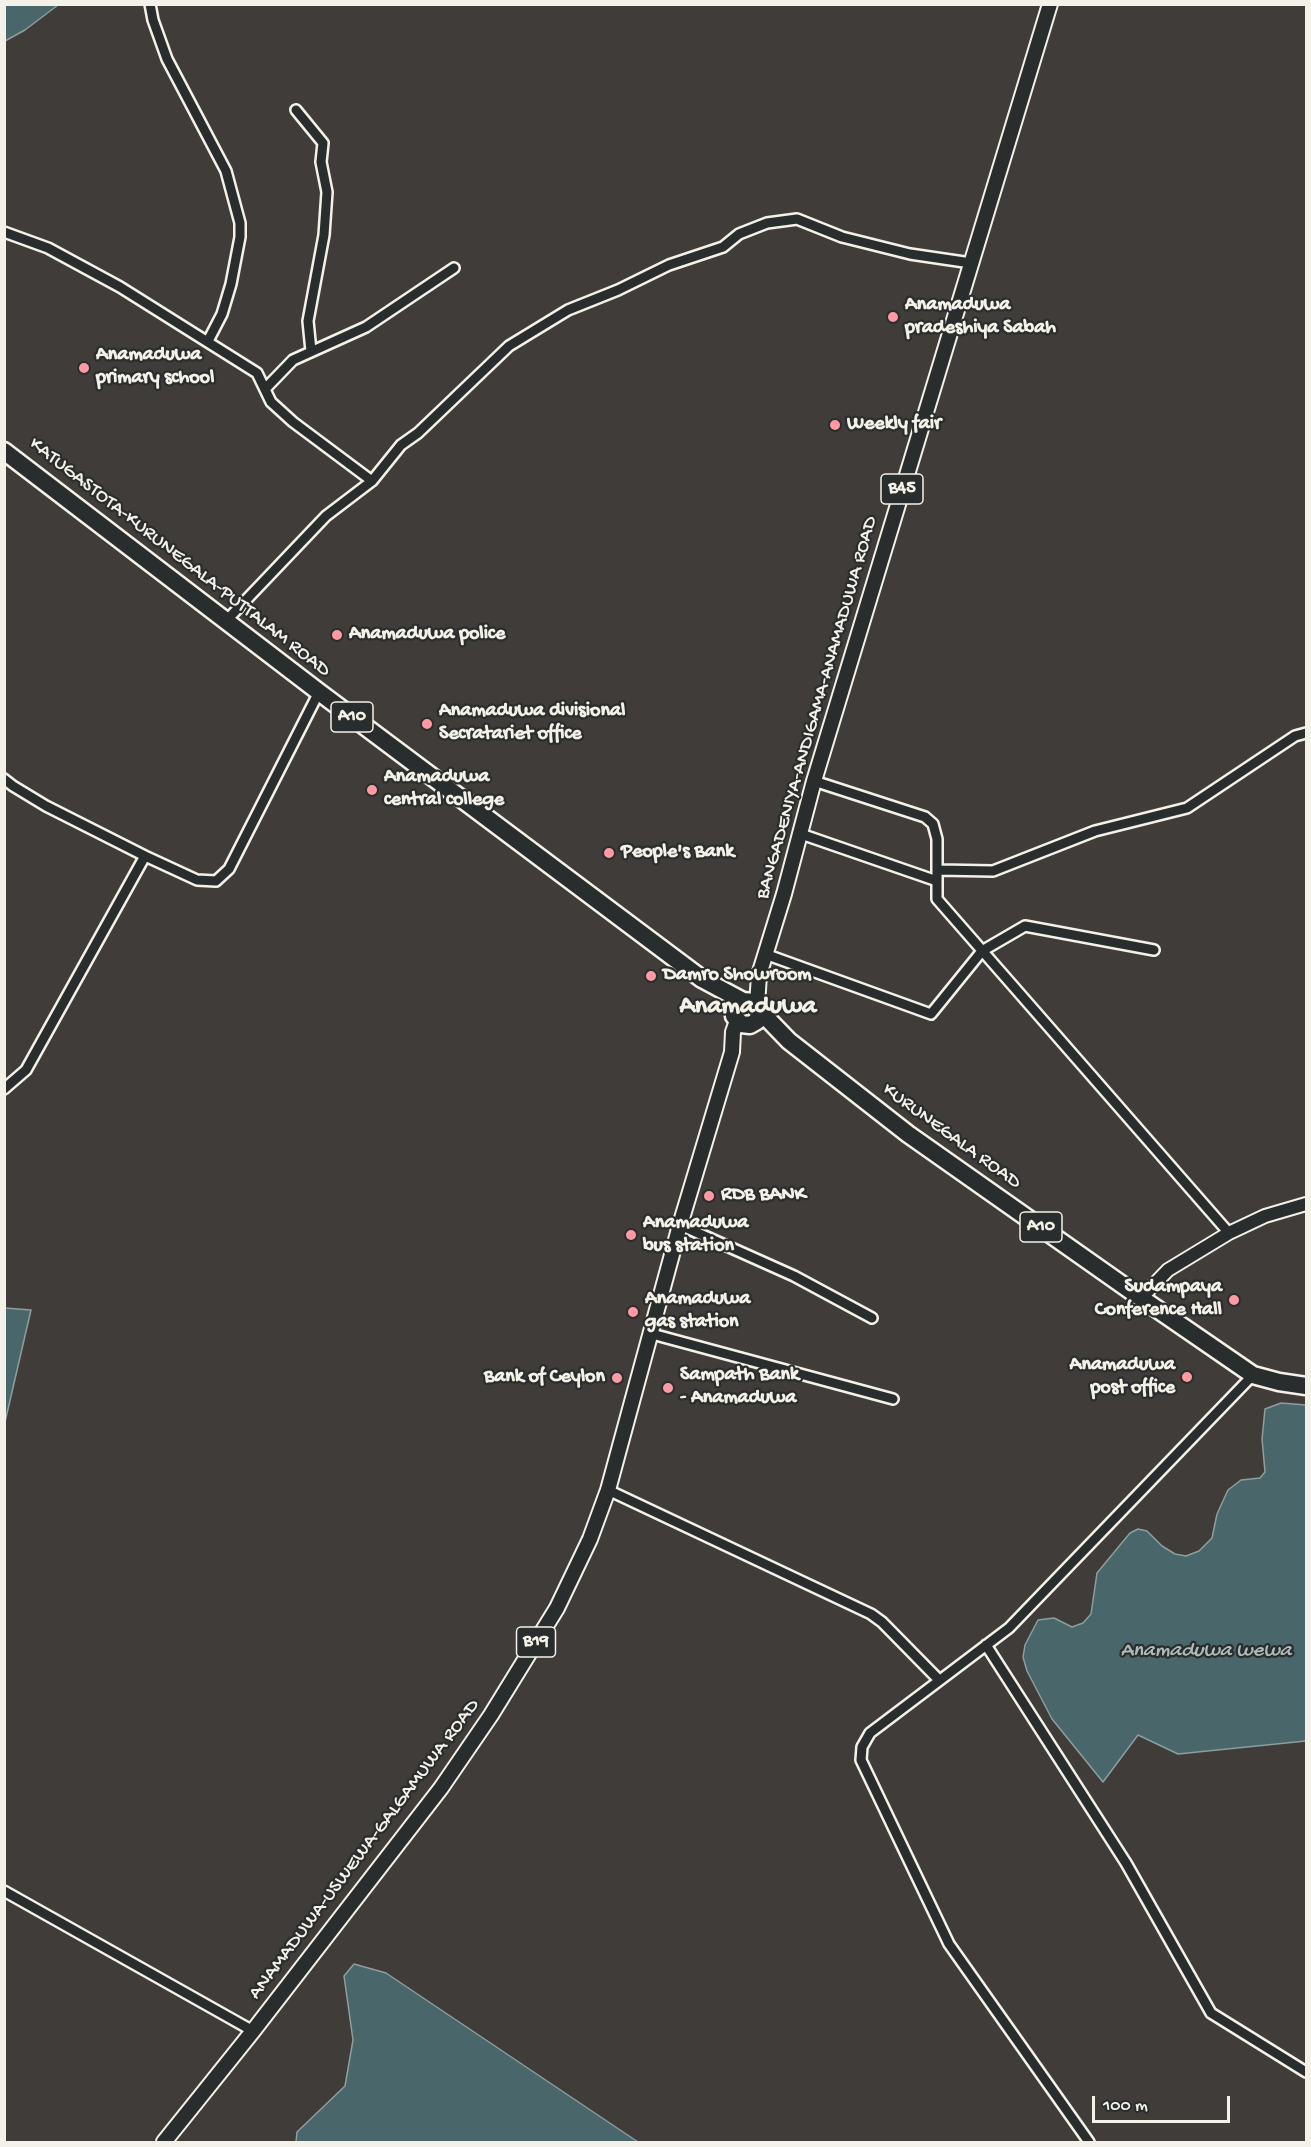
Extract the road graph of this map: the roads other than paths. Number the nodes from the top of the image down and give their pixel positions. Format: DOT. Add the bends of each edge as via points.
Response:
graph roads {
  1 [pos="150,4"];
  2 [pos="1050,4"];
  3 [pos="296,110"];
  4 [pos="4,232"];
  5 [pos="971,263"];
  6 [pos="454,268"];
  7 [pos="208,341"];
  8 [pos="311,351"];
  9 [pos="265,389"];
  10 [pos="4,451"];
  11 [pos="372,481"];
  12 [pos="226,621"];
  13 [pos="319,692"];
  14 [pos="1306,733"];
  15 [pos="4,779"];
  16 [pos="814,782"];
  17 [pos="801,834"];
  18 [pos="145,856"];
  19 [pos="938,870"];
  20 [pos="937,881"];
  21 [pos="1154,950"];
  22 [pos="982,951"];
  23 [pos="765,954"];
  24 [pos="702,979"];
  25 [pos="753,1005"];
  26 [pos="740,1020"];
  27 [pos="789,1041"];
  28 [pos="4,1089"];
  29 [pos="1306,1204"];
  30 [pos="680,1225"];
  31 [pos="1229,1233"];
  32 [pos="1141,1298"];
  33 [pos="872,1318"];
  34 [pos="652,1334"];
  35 [pos="1253,1375"];
  36 [pos="1306,1386"];
  37 [pos="893,1400"];
  38 [pos="608,1490"];
  39 [pos="986,1645"];
  40 [pos="939,1680"];
  41 [pos="4,1891"];
  42 [pos="254,2031"];
  43 [pos="1306,2072"];
  44 [pos="164,2142"];
  45 [pos="1089,2142"];
  1 -- 7 [label="street" via="167,59 226,171 240,223 231,284"];
  2 -- 5 [label="main road, BANGADENIYA-ANDIGAMA-ANAMADUWA ROAD / B45"];
  3 -- 8 [label="street" via="323,143 321,162 327,192 324,235 308,321"];
  4 -- 7 [label="street" via="48,248"];
  5 -- 11 [label="street" via="910,255 797,219 767,223 738,234 723,247 669,265 568,310 509,346 401,445"];
  5 -- 16 [label="main road, BANGADENIYA-ANDIGAMA-ANAMADUWA ROAD / B45"];
  6 -- 8 [label="street" via="366,327"];
  7 -- 9 [label="street" via="257,373"];
  8 -- 9 [label="street" via="293,360"];
  9 -- 11 [label="street" via="271,402 293,422"];
  10 -- 12 [label="highway, KATUGASTOTA-KURUNEGALA-PUTTALAM ROAD / A10"];
  11 -- 12 [label="street" via="326,516"];
  12 -- 13 [label="highway, KATUGASTOTA-KURUNEGALA-PUTTALAM ROAD / A10"];
  13 -- 18 [label="street" via="229,869 216,881 197,880"];
  13 -- 24 [label="highway, KATUGASTOTA-KURUNEGALA-PUTTALAM ROAD / A10"];
  14 -- 19 [label="street" via="1294,736 1187,808 1095,831 993,871"];
  15 -- 18 [label="street" via="46,806"];
  16 -- 17 [label="main road, BANGADENIYA-ANDIGAMA-ANAMADUWA ROAD / B45"];
  16 -- 19 [label="street" via="925,818 933,824 937,839"];
  17 -- 20 [label="street"];
  17 -- 23 [label="main road, BANGADENIYA-ANDIGAMA-ANAMADUWA ROAD / B45"];
  18 -- 28 [label="street" via="26,1070"];
  19 -- 20 [label="street"];
  20 -- 22 [label="street" via="937,899"];
  21 -- 22 [label="street" via="1025,926"];
  22 -- 23 [label="street" via="932,1014"];
  22 -- 31 [label="street"];
  23 -- 25 [label="main road, BANGADENIYA-ANDIGAMA-ANAMADUWA ROAD / B45" via="759,975 749,987"];
  24 -- 25 [label="highway, KATUGASTOTA-KURUNEGALA-PUTTALAM ROAD / A10"];
  24 -- 26 [label="highway, KATUGASTOTA-KURUNEGALA-PUTTALAM ROAD / A10"];
  25 -- 26 [label="highway" via="736,1006"];
  25 -- 26 [label="highway" via="756,1021"];
  25 -- 27 [label="highway, KURUNEGALA ROAD / A10"];
  26 -- 27 [label="highway, KURUNEGALA ROAD / A10"];
  26 -- 30 [label="main road, ANAMADUWA-USWEWA-GALGAMUWA ROAD / B19"];
  27 -- 32 [label="highway, KURUNEGALA ROAD / A10" via="908,1134"];
  29 -- 31 [label="street" via="1265,1216"];
  30 -- 33 [label="street" via="794,1275"];
  30 -- 34 [label="main road, ANAMADUWA-USWEWA-GALGAMUWA ROAD / B19"];
  31 -- 32 [label="street" via="1168,1270"];
  32 -- 35 [label="highway, KURUNEGALA ROAD / A10"];
  34 -- 37 [label="street"];
  34 -- 38 [label="main road, ANAMADUWA-USWEWA-GALGAMUWA ROAD / B19"];
  35 -- 36 [label="highway, KURUNEGALA ROAD / A10"];
  35 -- 39 [label="street" via="1009,1628"];
  38 -- 40 [label="street" via="871,1614"];
  38 -- 42 [label="main road, ANAMADUWA-USWEWA-GALGAMUWA ROAD / B19" via="557,1608 491,1715 441,1788"];
  39 -- 40 [label="street"];
  39 -- 43 [label="street" via="1126,1863 1211,2013"];
  40 -- 45 [label="street" via="870,1733 862,1746 861,1760 948,1944"];
  41 -- 42 [label="street"];
  42 -- 44 [label="main road, ANAMADUWA-USWEWA-GALGAMUWA ROAD / B19"];
}
